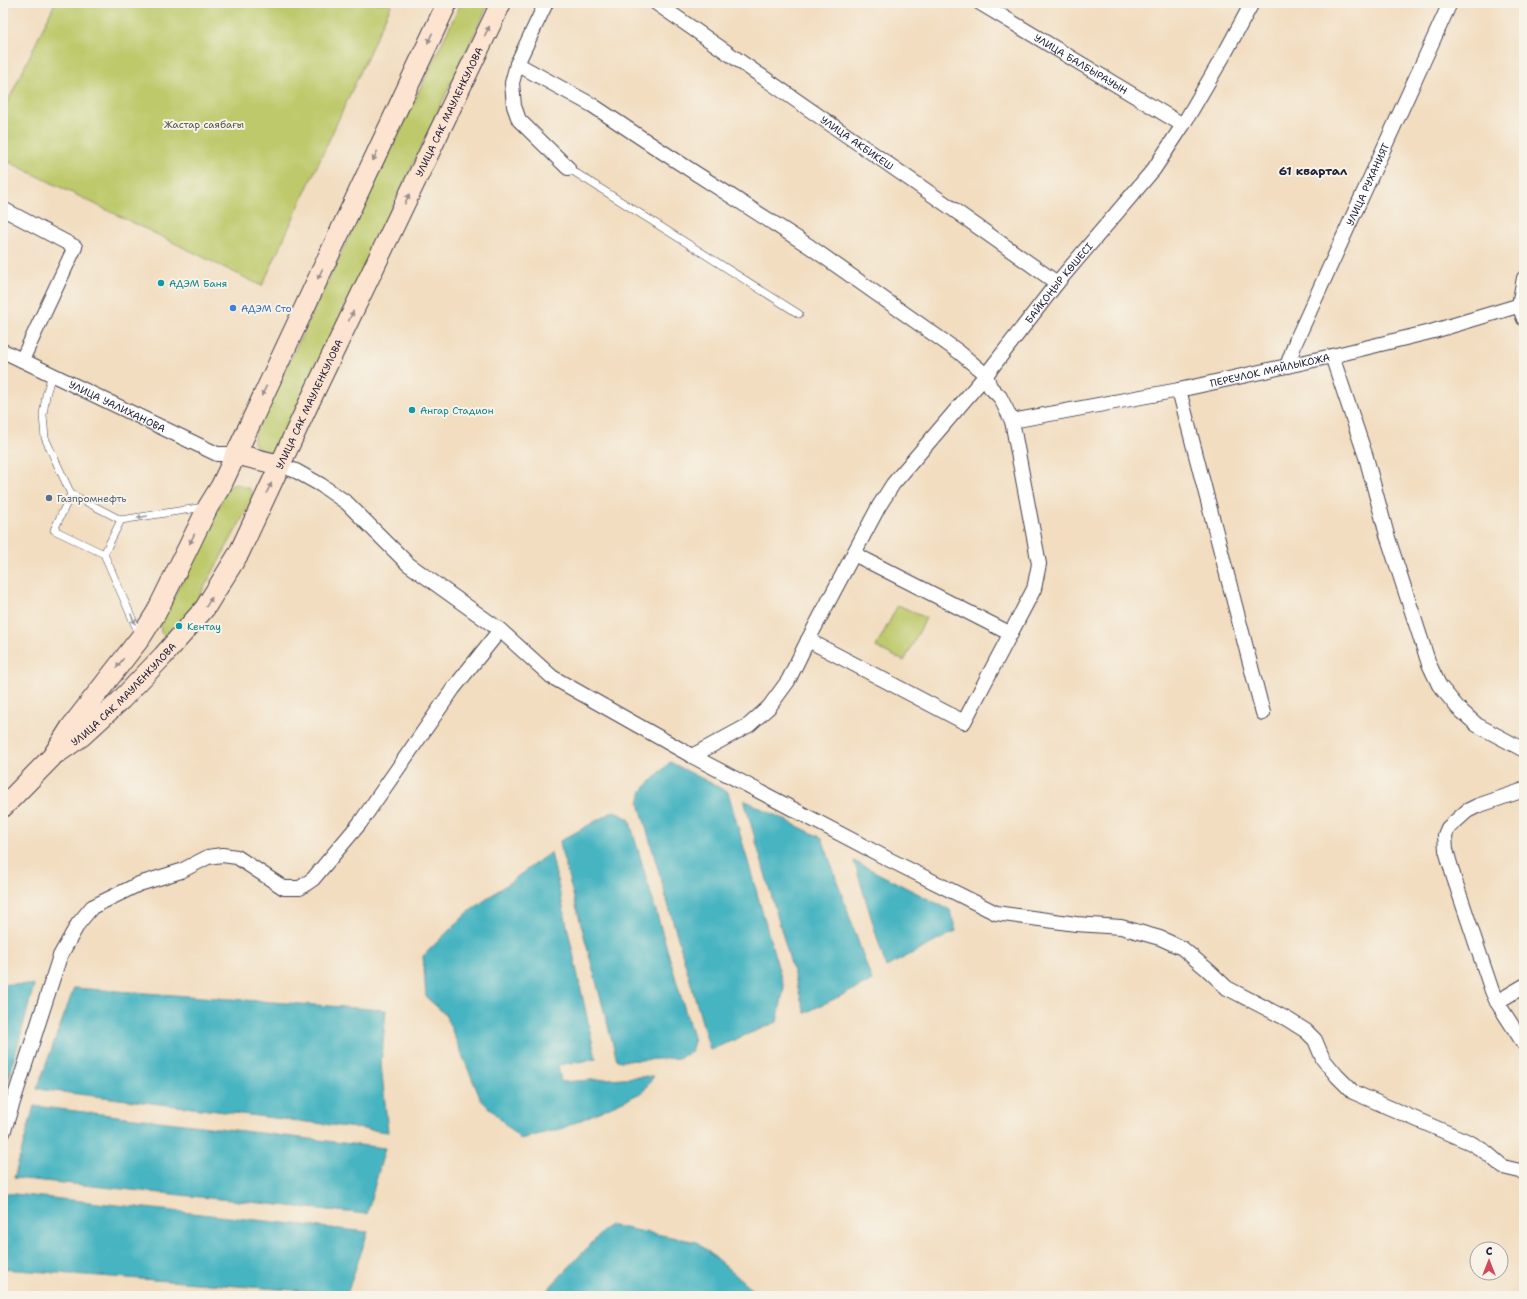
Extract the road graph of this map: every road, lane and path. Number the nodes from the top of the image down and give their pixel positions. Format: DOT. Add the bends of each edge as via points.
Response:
graph roads {
  1 [pos="447,3"];
  2 [pos="501,3"];
  3 [pos="546,3"];
  4 [pos="656,3"];
  5 [pos="980,3"];
  6 [pos="1252,3"];
  7 [pos="1450,3"];
  8 [pos="517,64"];
  9 [pos="1183,125"];
  10 [pos="568,168"];
  11 [pos="3,209"];
  12 [pos="1524,278"];
  13 [pos="1057,283"];
  14 [pos="1522,304"];
  15 [pos="799,314"];
  16 [pos="1524,319"];
  17 [pos="3,351"];
  18 [pos="1332,356"];
  19 [pos="22,360"];
  20 [pos="1287,366"];
  21 [pos="52,374"];
  22 [pos="986,375"];
  23 [pos="1179,390"];
  24 [pos="1012,421"];
  25 [pos="234,454"];
  26 [pos="280,465"];
  27 [pos="71,494"];
  28 [pos="208,507"];
  29 [pos="121,520"];
  30 [pos="104,554"];
  31 [pos="854,554"];
  32 [pos="500,630"];
  33 [pos="1011,634"];
  34 [pos="140,637"];
  35 [pos="808,640"];
  36 [pos="1263,713"];
  37 [pos="1524,750"];
  38 [pos="692,756"];
  39 [pos="52,757"];
  40 [pos="1524,789"];
  41 [pos="3,807"];
  42 [pos="1524,986"];
  43 [pos="1497,1002"];
  44 [pos="1524,1044"];
  45 [pos="3,1133"];
  46 [pos="1524,1172"];
  1 -- 25 [label="main road, УЛИЦА САК МАУЛЕНКУЛОВА, one-way"];
  26 -- 2 [label="main road, УЛИЦА САК МАУЛЕНКУЛОВА, one-way"];
  3 -- 8 [label="street"];
  4 -- 13 [label="street, УЛИЦА АКБИКЕШ"];
  5 -- 9 [label="street, УЛИЦА БАЛБЫРАУЫН"];
  6 -- 9 [label="street, БАЙҚОҢЫР КӨШЕСІ"];
  7 -- 20 [label="street, УЛИЦА РУХАНИЯТ" via="1299,333"];
  8 -- 10 [label="street" via="512,84 514,106 519,120"];
  8 -- 22 [label="street" via="592,105 809,246 959,352"];
  9 -- 13 [label="street, БАЙҚОҢЫР КӨШЕСІ" via="1154,168"];
  10 -- 15 [label="lane"];
  11 -- 19 [label="street" via="75,247"];
  12 -- 14 [label="street"];
  13 -- 22 [label="street, БАЙҚОҢЫР КӨШЕСІ"];
  14 -- 16 [label="street"];
  14 -- 18 [label="street, ПЕРЕУЛОК МАЙЛЫКОЖА" via="1434,331"];
  17 -- 19 [label="street, УЛИЦА УАЛИХАНОВА"];
  18 -- 20 [label="street, ПЕРЕУЛОК МАЙЛЫКОЖА"];
  18 -- 37 [label="street" via="1366,457 1387,535 1429,664 1440,685 1458,708 1477,725"];
  19 -- 21 [label="street, УЛИЦА УАЛИХАНОВА"];
  20 -- 23 [label="street, ПЕРЕУЛОК МАЙЛЫКОЖА"];
  21 -- 25 [label="street, УЛИЦА УАЛИХАНОВА" via="217,454"];
  21 -- 27 [label="lane" via="43,415 45,438"];
  22 -- 24 [label="street" via="990,387 1000,397"];
  22 -- 31 [label="street, БАЙҚОҢЫР КӨШЕСІ" via="893,484"];
  23 -- 24 [label="street, ПЕРЕУЛОК МАЙЛЫКОЖА"];
  23 -- 36 [label="street"];
  24 -- 33 [label="street" via="1039,564 1034,589"];
  25 -- 26 [label="main road"];
  25 -- 28 [label="main road, УЛИЦА САК МАУЛЕНКУЛОВА" via="221,486"];
  26 -- 32 [label="street" via="321,485 347,503 408,564"];
  39 -- 26 [label="main road, УЛИЦА САК МАУЛЕНКУЛОВА, one-way" via="82,736 121,700 164,656 205,608 239,553"];
  27 -- 29 [label="lane"];
  27 -- 30 [label="lane" via="54,530"];
  28 -- 29 [label="lane, one-way"];
  28 -- 34 [label="main road, УЛИЦА САК МАУЛЕНКУЛОВА, one-way" via="156,613"];
  29 -- 30 [label="lane"];
  30 -- 34 [label="lane, one-way"];
  31 -- 33 [label="street"];
  31 -- 35 [label="street, БАЙҚОҢЫР КӨШЕСІ"];
  32 -- 38 [label="street" via="552,677"];
  32 -- 45 [label="street" via="453,689 360,823 313,879 300,888 284,888 237,857 222,855 139,884 92,907 78,924 60,956"];
  33 -- 35 [label="street" via="964,722"];
  34 -- 39 [label="main road, УЛИЦА САК МАУЛЕНКУЛОВА, one-way" via="71,727"];
  35 -- 38 [label="street, БАЙҚОҢЫР КӨШЕСІ" via="788,682 769,707 749,725"];
  38 -- 46 [label="street" via="996,913 1076,924 1121,927 1160,938 1182,948 1227,988 1306,1031 1315,1040 1323,1059 1353,1092 1471,1143 1503,1167"];
  39 -- 41 [label="main road, УЛИЦА САК МАУЛЕНКУЛОВА"];
  40 -- 43 [label="street" via="1467,811 1448,828 1445,835 1446,850 1454,878"];
  42 -- 43 [label="street"];
  43 -- 44 [label="street"];
}
